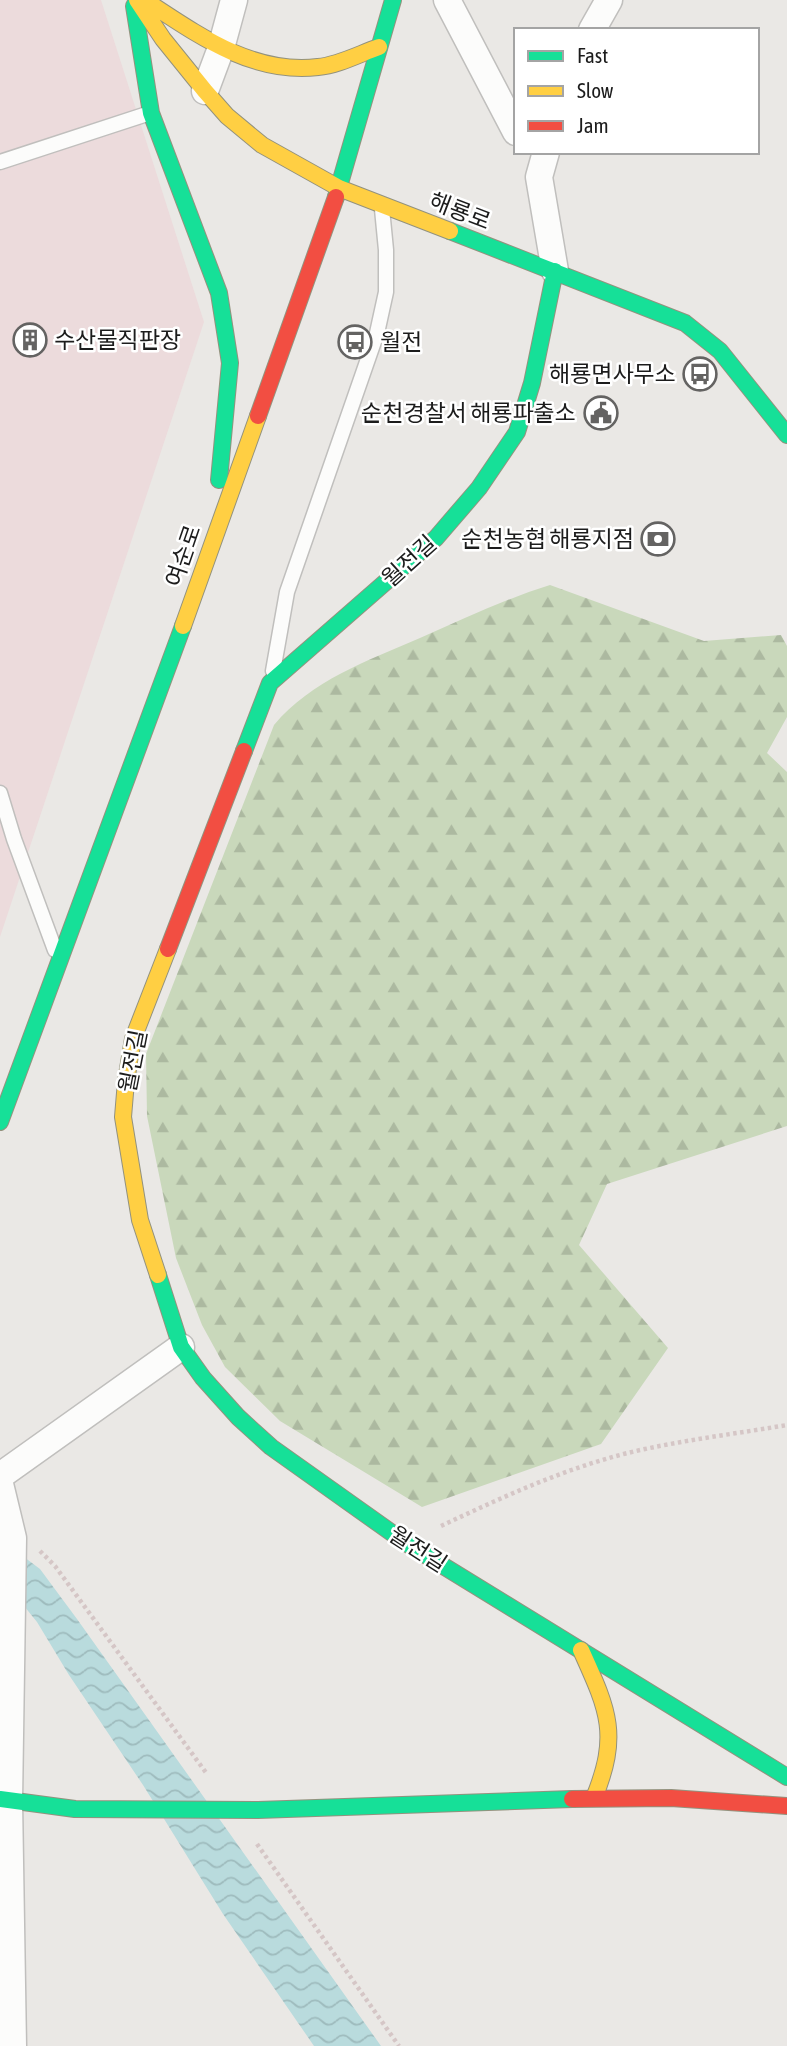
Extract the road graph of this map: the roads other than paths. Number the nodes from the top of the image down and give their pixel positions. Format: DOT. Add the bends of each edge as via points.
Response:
graph roads {
  1 [pos="135,0"];
  2 [pos="145,0"];
  3 [pos="234,0"];
  4 [pos="393,0"];
  5 [pos="447,0"];
  6 [pos="609,0"];
  7 [pos="593,28"];
  8 [pos="379,47"];
  9 [pos="220,48"];
  10 [pos="205,91"];
  11 [pos="151,113"];
  12 [pos="514,128"];
  13 [pos="0,162"];
  14 [pos="543,165"];
  15 [pos="339,188"];
  16 [pos="382,206"];
  17 [pos="555,271"];
  18 [pos="787,435"];
  19 [pos="214,535"];
  20 [pos="270,683"];
  21 [pos="0,793"];
  22 [pos="60,961"];
  23 [pos="0,1122"];
  24 [pos="181,1347"];
  25 [pos="0,1476"];
  26 [pos="0,1484"];
  27 [pos="581,1650"];
  28 [pos="787,1777"];
  29 [pos="594,1798"];
  30 [pos="5,1800"];
  31 [pos="787,1807"];
  32 [pos="13,2046"];
  1 -- 10 [label="street, 해룡로"];
  1 -- 11 [label="street"];
  2 -- 9 [label="street"];
  3 -- 9 [label="street"];
  4 -- 8 [label="street, 여순로"];
  5 -- 12 [label="street"];
  6 -- 7 [label="street"];
  8 -- 9 [label="street" via="334,63 297,69 271,66"];
  8 -- 15 [label="street, 여순로"];
  9 -- 10 [label="street"];
  10 -- 15 [label="street, 해룡로" via="262,145"];
  11 -- 13 [label="lane"];
  11 -- 19 [label="street" via="219,293 230,363"];
  14 -- 17 [label="street, 월전길"];
  15 -- 16 [label="street, 해룡로"];
  15 -- 19 [label="street, 여순로"];
  16 -- 17 [label="street, 해룡로"];
  16 -- 20 [label="lane" via="386,292 377,333 287,592"];
  17 -- 18 [label="street, 해룡로" via="684,323 720,351"];
  17 -- 20 [label="street, 월전길" via="517,432 479,488 436,538"];
  19 -- 22 [label="street, 여순로"];
  20 -- 24 [label="street, 월전길" via="133,1039 126,1081 123,1117 140,1220"];
  21 -- 22 [label="lane"];
  22 -- 23 [label="street, 여순로"];
  24 -- 25 [label="street"];
  24 -- 27 [label="street, 월전길" via="238,1417 271,1447 405,1543"];
  26 -- 30 [label="street" via="13,1538"];
  27 -- 28 [label="street, 월전길"];
  27 -- 29 [label="street" via="604,1701 609,1734 608,1759"];
  29 -- 30 [label="street" via="220,1810 75,1809"];
  29 -- 31 [label="street" via="671,1798"];
  30 -- 32 [label="street"];
}
